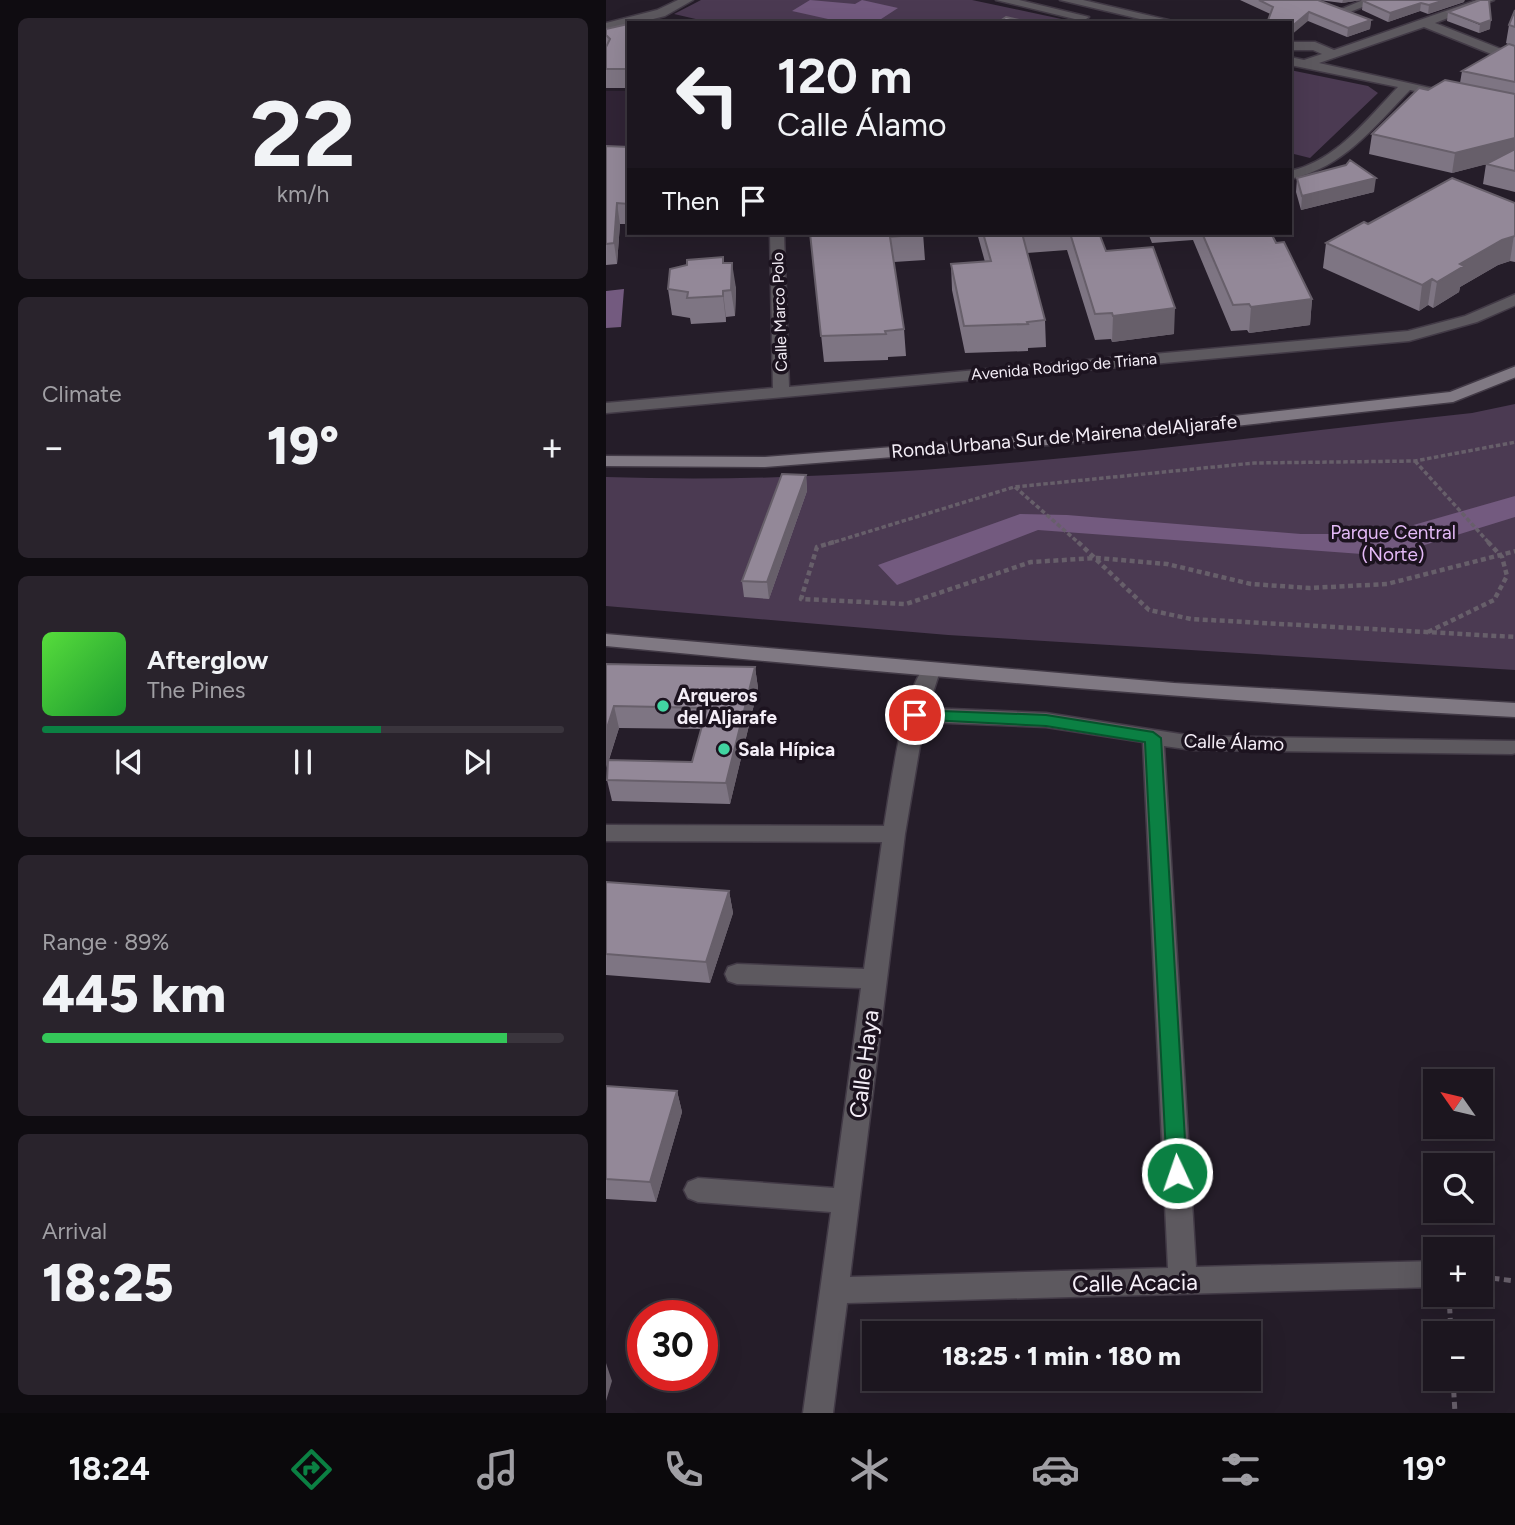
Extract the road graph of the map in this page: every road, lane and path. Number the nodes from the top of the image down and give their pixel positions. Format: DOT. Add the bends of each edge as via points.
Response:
graph roads {
  1 [pos="687,0"];
  2 [pos="1002,0"];
  3 [pos="1066,0"];
  4 [pos="1374,0"];
  5 [pos="1488,0"];
  6 [pos="630,21"];
  7 [pos="1101,21"];
  8 [pos="1166,21"];
  9 [pos="627,22"];
  10 [pos="1423,22"];
  11 [pos="606,27"];
  12 [pos="1381,27"];
  13 [pos="1292,46"];
  14 [pos="1333,54"];
  15 [pos="1515,60"];
  16 [pos="1292,61"];
  17 [pos="1305,64"];
  18 [pos="1407,85"];
  19 [pos="1464,97"];
  20 [pos="1292,175"];
  21 [pos="777,235"];
  22 [pos="1515,299"];
  23 [pos="1515,371"];
  24 [pos="781,391"];
  25 [pos="606,408"];
  26 [pos="1515,442"];
  27 [pos="606,461"];
  28 [pos="1415,461"];
  29 [pos="1014,486"];
  30 [pos="1515,551"];
  31 [pos="1502,557"];
  32 [pos="1097,558"];
  33 [pos="1427,632"];
  34 [pos="1515,637"];
  35 [pos="606,640"];
  36 [pos="930,671"];
  37 [pos="1515,709"];
  38 [pos="915,715"];
  39 [pos="1153,738"];
  40 [pos="1512,747"];
  41 [pos="606,833"];
  42 [pos="894,834"];
  43 [pos="737,974"];
  44 [pos="875,979"];
  45 [pos="698,1191"];
  46 [pos="846,1201"];
  47 [pos="1423,1274"];
  48 [pos="1493,1278"];
  49 [pos="1515,1281"];
  50 [pos="1183,1282"];
  51 [pos="834,1290"];
  52 [pos="1454,1391"];
  53 [pos="818,1413"];
  54 [pos="1455,1413"];
  1 -- 6 [label="street"];
  2 -- 7 [label="street"];
  3 -- 8 [label="street"];
  4 -- 12 [label="street" via="1339,8"];
  5 -- 10 [label="street"];
  9 -- 11 [label="street"];
  10 -- 12 [label="street"];
  10 -- 15 [label="street"];
  12 -- 14 [label="street"];
  13 -- 14 [label="street"];
  14 -- 17 [label="street"];
  16 -- 17 [label="street"];
  17 -- 18 [label="street"];
  18 -- 19 [label="street"];
  18 -- 20 [label="street" via="1327,163"];
  21 -- 24 [label="street, Calle Marco Polo"];
  22 -- 24 [label="street, Avenida Rodrigo de Triana" via="1471,319 1409,335"];
  23 -- 27 [label="street, Ronda Urbana Sur de Mairena delAljarafe" via="1453,397 1098,436 765,462"];
  24 -- 25 [label="street, Avenida Rodrigo de Triana"];
  26 -- 28 [label="path"];
  28 -- 29 [label="path" via="1254,463"];
  28 -- 31 [label="path"];
  29 -- 32 [label="path"];
  29 -- 32 [label="path" via="817,547 801,599 906,604 1031,562"];
  30 -- 31 [label="path"];
  31 -- 32 [label="path" via="1386,584 1310,588 1251,584 1167,564"];
  31 -- 33 [label="path" via="1507,576 1494,600"];
  32 -- 33 [label="path" via="1149,610 1191,619"];
  33 -- 34 [label="path"];
  35 -- 36 [label="street"];
  36 -- 37 [label="street" via="1364,704"];
  36 -- 38 [label="street, Calle Haya"];
  38 -- 39 [label="street, Calle Álamo" via="1046,720"];
  38 -- 42 [label="street, Calle Haya"];
  39 -- 40 [label="street, Calle Álamo" via="1193,743"];
  39 -- 50 [label="street"];
  41 -- 42 [label="street"];
  42 -- 44 [label="street, Calle Haya"];
  43 -- 44 [label="street"];
  44 -- 46 [label="street, Calle Haya"];
  45 -- 46 [label="street"];
  46 -- 51 [label="street, Calle Haya"];
  47 -- 50 [label="street, Calle Acacia"];
  48 -- 49 [label="path"];
  50 -- 51 [label="street, Calle Acacia"];
  51 -- 53 [label="street, Calle Haya"];
  52 -- 54 [label="path"];
}
